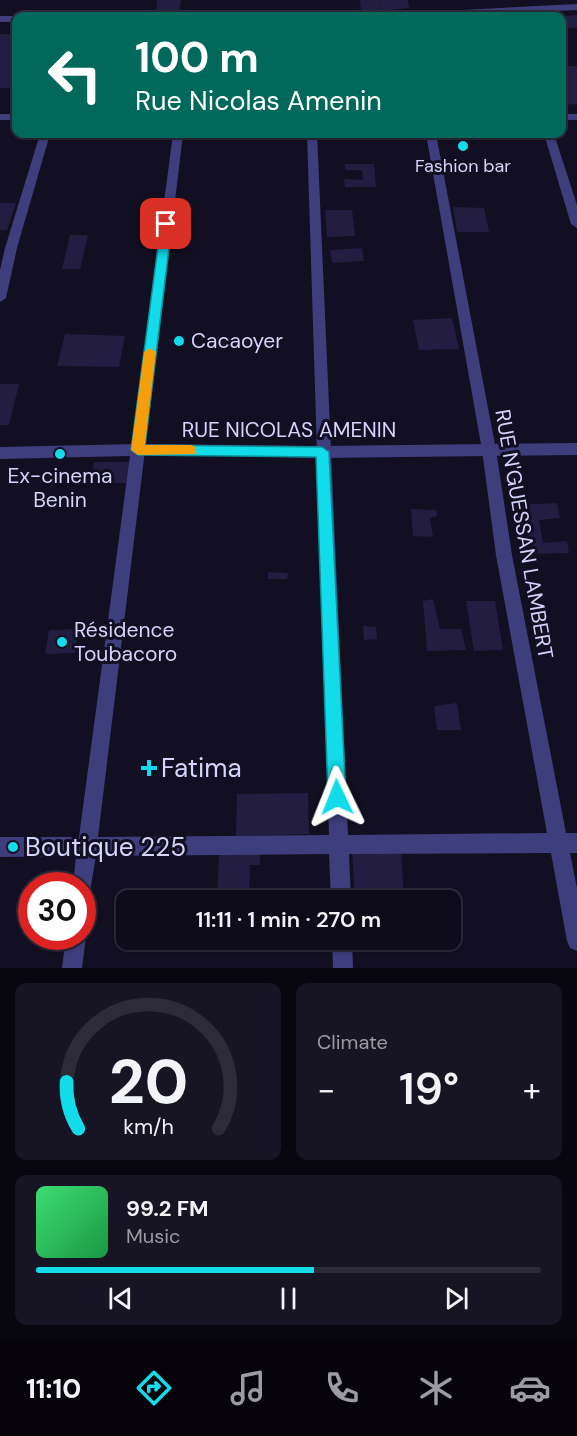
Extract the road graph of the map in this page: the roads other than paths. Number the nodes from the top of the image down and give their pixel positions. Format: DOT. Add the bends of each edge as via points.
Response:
graph roads {
  1 [pos="577,7"];
  2 [pos="448,12"];
  3 [pos="44,138"];
  4 [pos="177,138"];
  5 [pos="312,138"];
  6 [pos="432,138"];
  7 [pos="550,138"];
  8 [pos="577,224"];
  9 [pos="0,298"];
  10 [pos="577,449"];
  11 [pos="138,450"];
  12 [pos="489,450"];
  13 [pos="322,452"];
  14 [pos="0,453"];
  15 [pos="339,843"];
  16 [pos="568,843"];
  17 [pos="88,845"];
  18 [pos="0,847"];
  19 [pos="84,872"];
  20 [pos="341,890"];
  21 [pos="577,941"];
  22 [pos="74,950"];
  23 [pos="342,950"];
  24 [pos="72,968"];
  25 [pos="343,968"];
  1 -- 2 [label="street"];
  3 -- 9 [label="street"];
  4 -- 11 [label="street"];
  5 -- 13 [label="street"];
  6 -- 12 [label="street, RUE N'GUESSAN LAMBERT"];
  7 -- 8 [label="street"];
  10 -- 12 [label="street, RUE NICOLAS AMENIN"];
  11 -- 13 [label="street, RUE NICOLAS AMENIN"];
  11 -- 14 [label="street, RUE NICOLAS AMENIN"];
  11 -- 17 [label="street"];
  12 -- 13 [label="street, RUE NICOLAS AMENIN"];
  12 -- 16 [label="street, RUE N'GUESSAN LAMBERT" via="504,555"];
  13 -- 15 [label="street"];
  15 -- 16 [label="street"];
  15 -- 17 [label="street"];
  15 -- 20 [label="street"];
  16 -- 21 [label="street, RUE N'GUESSAN LAMBERT"];
  17 -- 18 [label="street"];
  17 -- 19 [label="street"];
  22 -- 24 [label="street"];
  23 -- 25 [label="street"];
}
